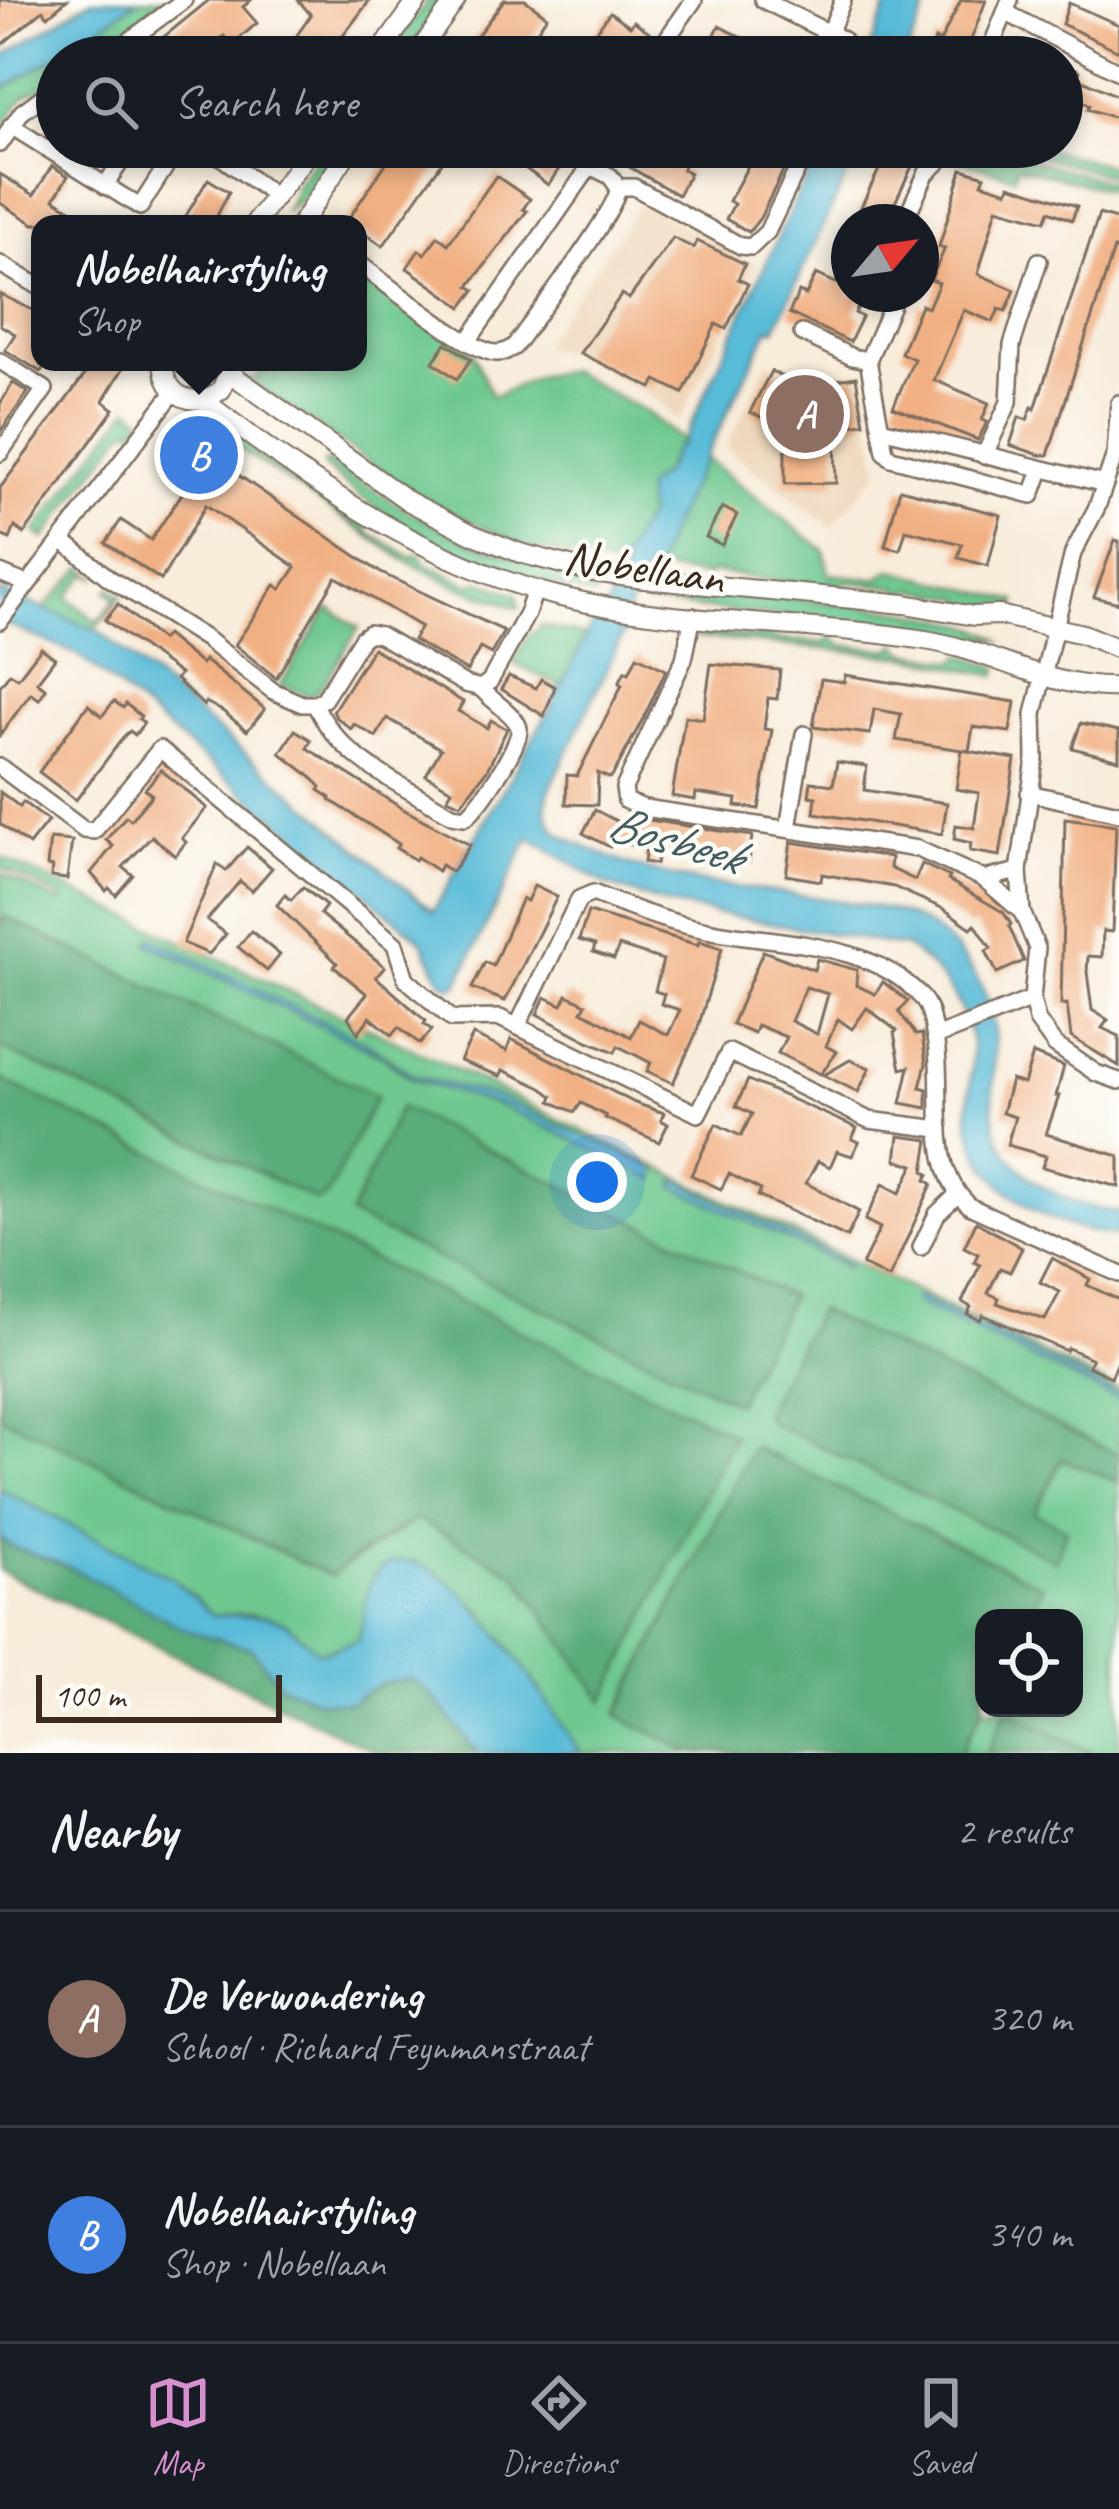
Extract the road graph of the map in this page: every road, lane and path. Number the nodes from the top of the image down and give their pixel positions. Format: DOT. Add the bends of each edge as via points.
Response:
graph roads {
  1 [pos="184,0"];
  2 [pos="418,0"];
  3 [pos="456,0"];
  4 [pos="694,0"];
  5 [pos="763,0"];
  6 [pos="843,0"];
  7 [pos="1008,7"];
  8 [pos="829,34"];
  9 [pos="141,36"];
  10 [pos="392,36"];
  11 [pos="431,36"];
  12 [pos="669,36"];
  13 [pos="832,36"];
  14 [pos="996,36"];
  15 [pos="1058,36"];
  16 [pos="1083,51"];
  17 [pos="1119,72"];
  18 [pos="36,99"];
  19 [pos="10,126"];
  20 [pos="36,142"];
  21 [pos="0,144"];
  22 [pos="76,168"];
  23 [pos="117,168"];
  24 [pos="165,168"];
  25 [pos="236,168"];
  26 [pos="296,168"];
  27 [pos="338,168"];
  28 [pos="586,168"];
  29 [pos="594,168"];
  30 [pos="798,168"];
  31 [pos="933,168"];
  32 [pos="105,186"];
  33 [pos="618,187"];
  34 [pos="274,195"];
  35 [pos="912,204"];
  36 [pos="260,215"];
  37 [pos="308,215"];
  38 [pos="1040,262"];
  39 [pos="0,264"];
  40 [pos="367,269"];
  41 [pos="31,282"];
  42 [pos="886,312"];
  43 [pos="802,333"];
  44 [pos="468,341"];
  45 [pos="868,360"];
  46 [pos="0,361"];
  47 [pos="165,371"];
  48 [pos="229,371"];
  49 [pos="234,371"];
  50 [pos="174,392"];
  51 [pos="203,400"];
  52 [pos="1119,404"];
  53 [pos="881,429"];
  54 [pos="0,453"];
  55 [pos="1117,454"];
  56 [pos="984,456"];
  57 [pos="1041,470"];
  58 [pos="1105,484"];
  59 [pos="62,541"];
  60 [pos="0,572"];
  61 [pos="23,590"];
  62 [pos="535,590"];
  63 [pos="693,616"];
  64 [pos="0,621"];
  65 [pos="1054,627"];
  66 [pos="1119,649"];
  67 [pos="1043,675"];
  68 [pos="1119,687"];
  69 [pos="481,688"];
  70 [pos="315,704"];
  71 [pos="804,734"];
  72 [pos="0,767"];
  73 [pos="1029,793"];
  74 [pos="1119,813"];
  75 [pos="788,829"];
  76 [pos="1019,871"];
  77 [pos="984,879"];
  78 [pos="1022,912"];
  79 [pos="1032,999"];
  80 [pos="518,1025"];
  81 [pos="935,1037"];
  82 [pos="1119,1082"];
  83 [pos="940,1130"];
  84 [pos="957,1196"];
  85 [pos="921,1247"];
  86 [pos="1119,1274"];
  1 -- 9 [label="street"];
  2 -- 10 [label="street"];
  3 -- 11 [label="street"];
  4 -- 12 [label="street"];
  5 -- 8 [label="street"];
  6 -- 8 [label="street"];
  7 -- 14 [label="street"];
  7 -- 15 [label="street"];
  8 -- 13 [label="street"];
  16 -- 17 [label="street"];
  18 -- 19 [label="street"];
  19 -- 20 [label="street"];
  19 -- 21 [label="street"];
  22 -- 32 [label="street"];
  23 -- 32 [label="street"];
  24 -- 32 [label="street" via="140,208"];
  25 -- 34 [label="street"];
  26 -- 34 [label="street"];
  27 -- 37 [label="street"];
  28 -- 44 [label="street"];
  29 -- 33 [label="street"];
  30 -- 33 [label="street" via="767,232 741,246 634,187"];
  31 -- 35 [label="street"];
  33 -- 44 [label="street" via="619,197 514,347 493,353"];
  34 -- 36 [label="street"];
  38 -- 56 [label="street" via="1012,345 1009,402"];
  39 -- 41 [label="street"];
  40 -- 44 [label="street"];
  42 -- 45 [label="street"];
  43 -- 45 [label="street"];
  45 -- 53 [label="street"];
  46 -- 54 [label="street" via="44,389"];
  47 -- 50 [label="street"];
  48 -- 51 [label="street" via="221,390"];
  49 -- 65 [label="street, Nobellaan" via="382,485 520,553 644,580"];
  50 -- 51 [label="street"];
  50 -- 59 [label="street"];
  51 -- 62 [label="street, Nobellaan" via="392,529"];
  52 -- 55 [label="street"];
  53 -- 56 [label="street"];
  53 -- 57 [label="street" via="891,458 1012,490 1032,495"];
  55 -- 58 [label="street"];
  56 -- 57 [label="street"];
  57 -- 58 [label="street"];
  58 -- 65 [label="street" via="1073,553"];
  59 -- 61 [label="street"];
  59 -- 70 [label="street" via="273,691"];
  60 -- 61 [label="street"];
  61 -- 64 [label="street"];
  62 -- 63 [label="street, Nobellaan"];
  62 -- 69 [label="street"];
  63 -- 67 [label="street, Nobellaan" via="946,644"];
  63 -- 75 [label="street" via="684,658 623,788 626,800"];
  65 -- 66 [label="street, Nobellaan"];
  65 -- 67 [label="street"];
  67 -- 68 [label="street, Nobellaan"];
  67 -- 73 [label="street"];
  69 -- 70 [label="street" via="370,633"];
  69 -- 70 [label="street" via="517,722 519,736 479,807 465,817 354,756"];
  71 -- 75 [label="street"];
  72 -- 80 [label="street" via="94,831 160,749 395,944 406,979 423,998 452,1019"];
  73 -- 74 [label="street"];
  73 -- 76 [label="street"];
  75 -- 77 [label="street" via="918,849"];
  76 -- 77 [label="street"];
  76 -- 78 [label="street"];
  77 -- 78 [label="street"];
  78 -- 79 [label="street" via="1036,948"];
  79 -- 81 [label="street"];
  79 -- 82 [label="street" via="1055,1045"];
  80 -- 81 [label="street" via="579,898 593,893 704,930 811,944 872,964 923,998"];
  80 -- 83 [label="street" via="698,1114 729,1052 869,1120"];
  81 -- 83 [label="street"];
  83 -- 84 [label="street"];
  84 -- 85 [label="street"];
  84 -- 86 [label="street"];
}
